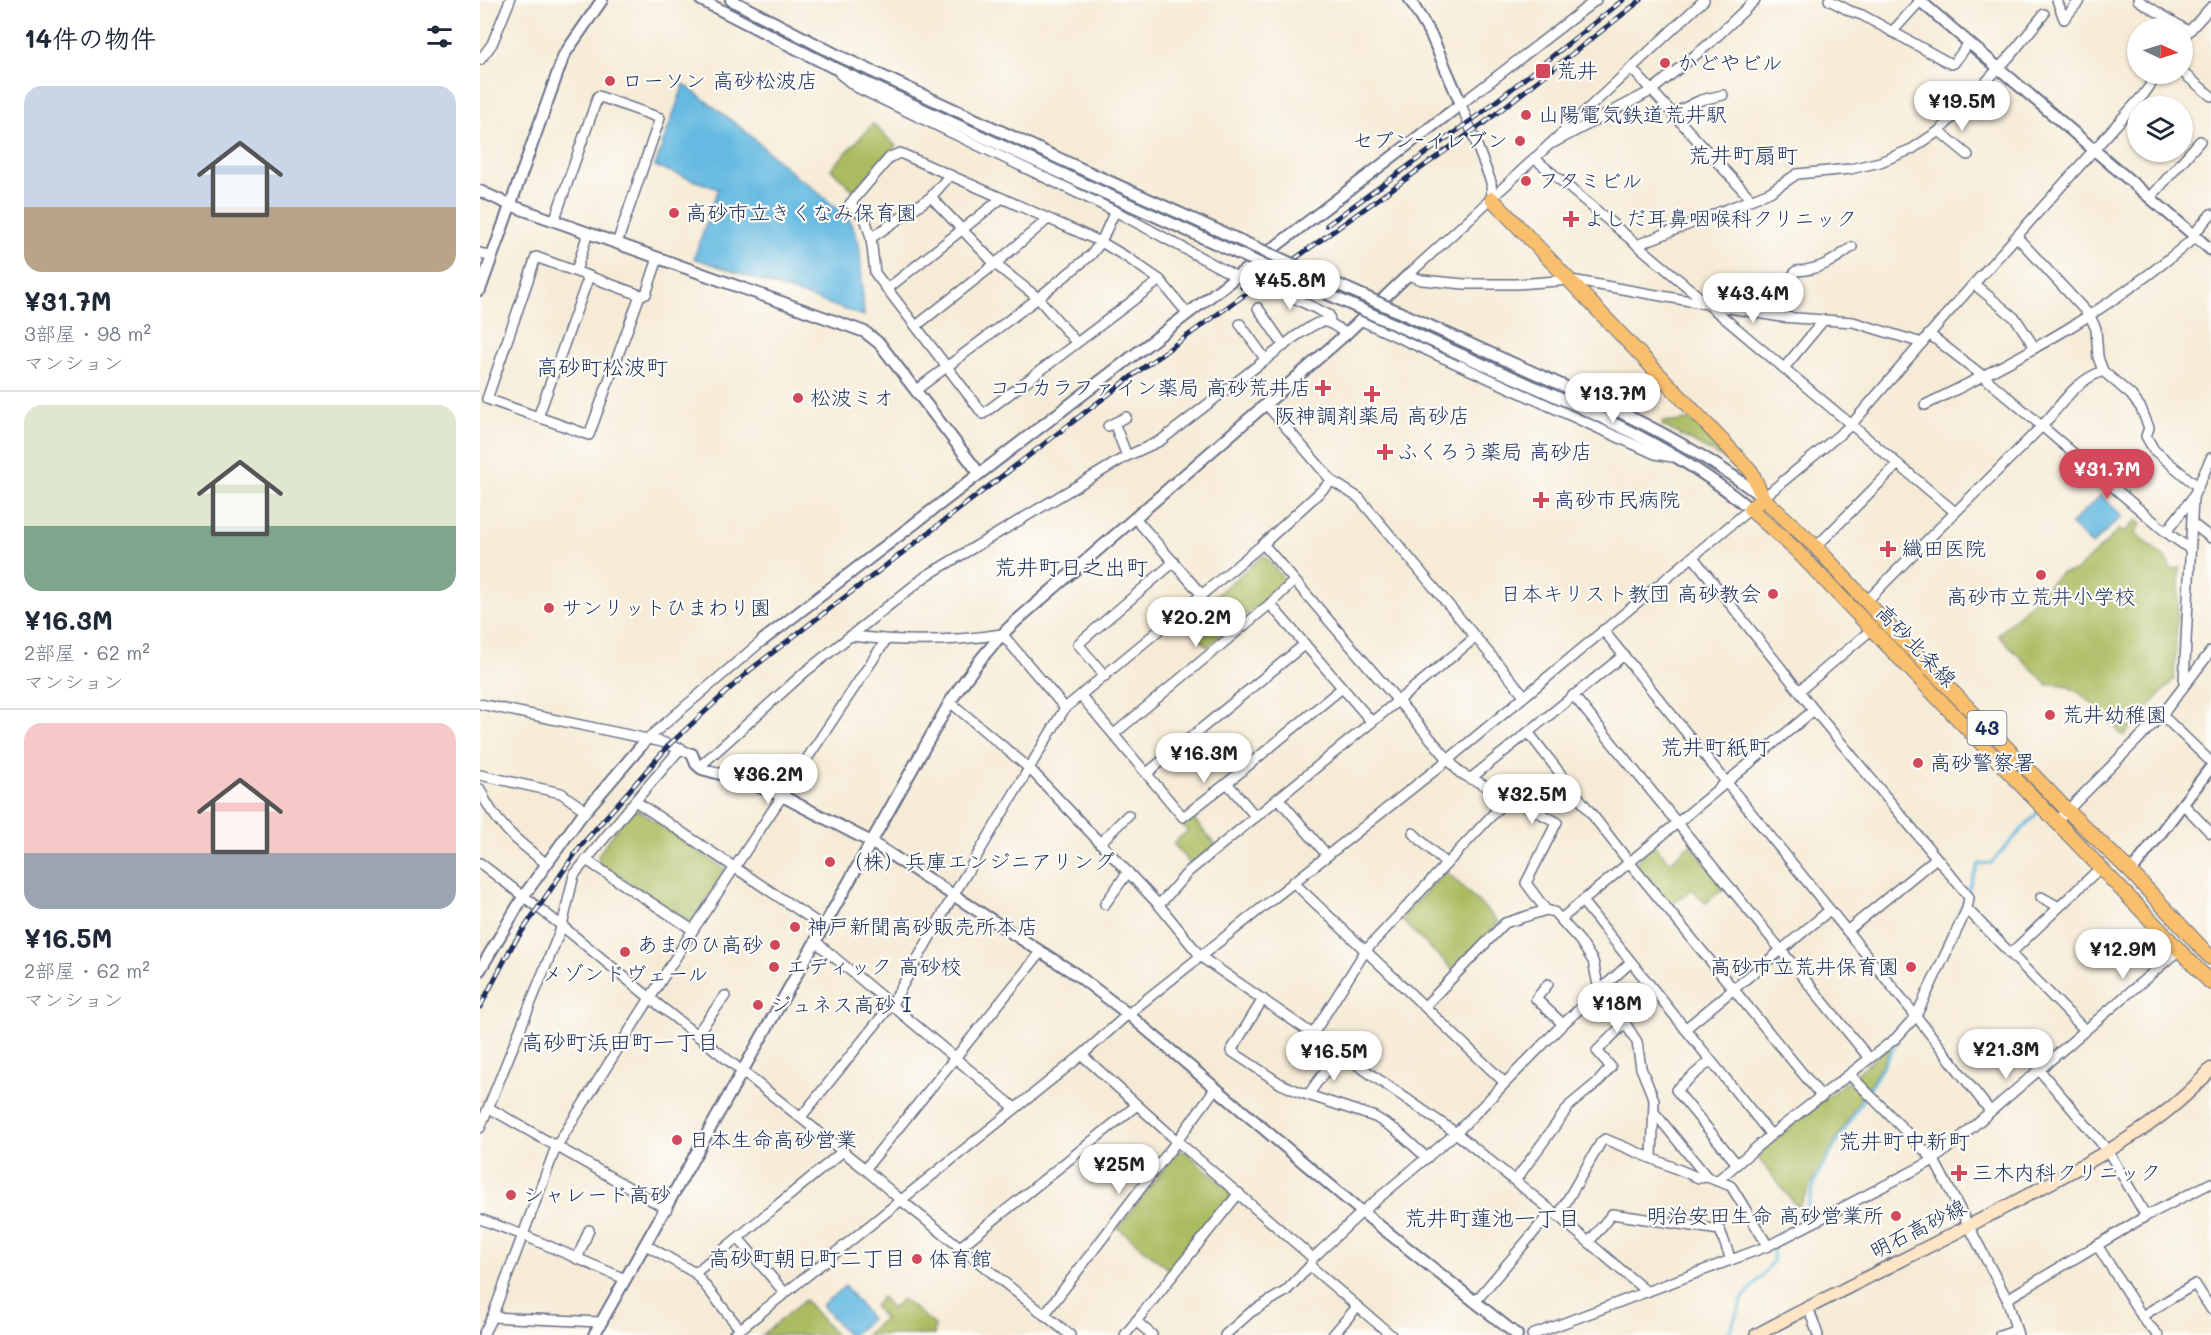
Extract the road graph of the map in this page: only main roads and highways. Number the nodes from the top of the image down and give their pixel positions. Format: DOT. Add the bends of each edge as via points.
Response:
graph roads {
  1 [pos="1492,199"];
  2 [pos="1763,498"];
  3 [pos="2211,958"];
  4 [pos="2211,983"];
  5 [pos="2211,1069"];
  6 [pos="1756,1335"];
  1 -- 2 [label="main road, 高砂北条線 / 43" via="1751,471"];
  2 -- 3 [label="main road, 高砂北条線 / 43" via="1816,547"];
  2 -- 4 [label="main road, 高砂北条線 / 43" via="1750,509 1796,550"];
  5 -- 6 [label="main road, 明石高砂線" via="2173,1107 2108,1152"];
}
